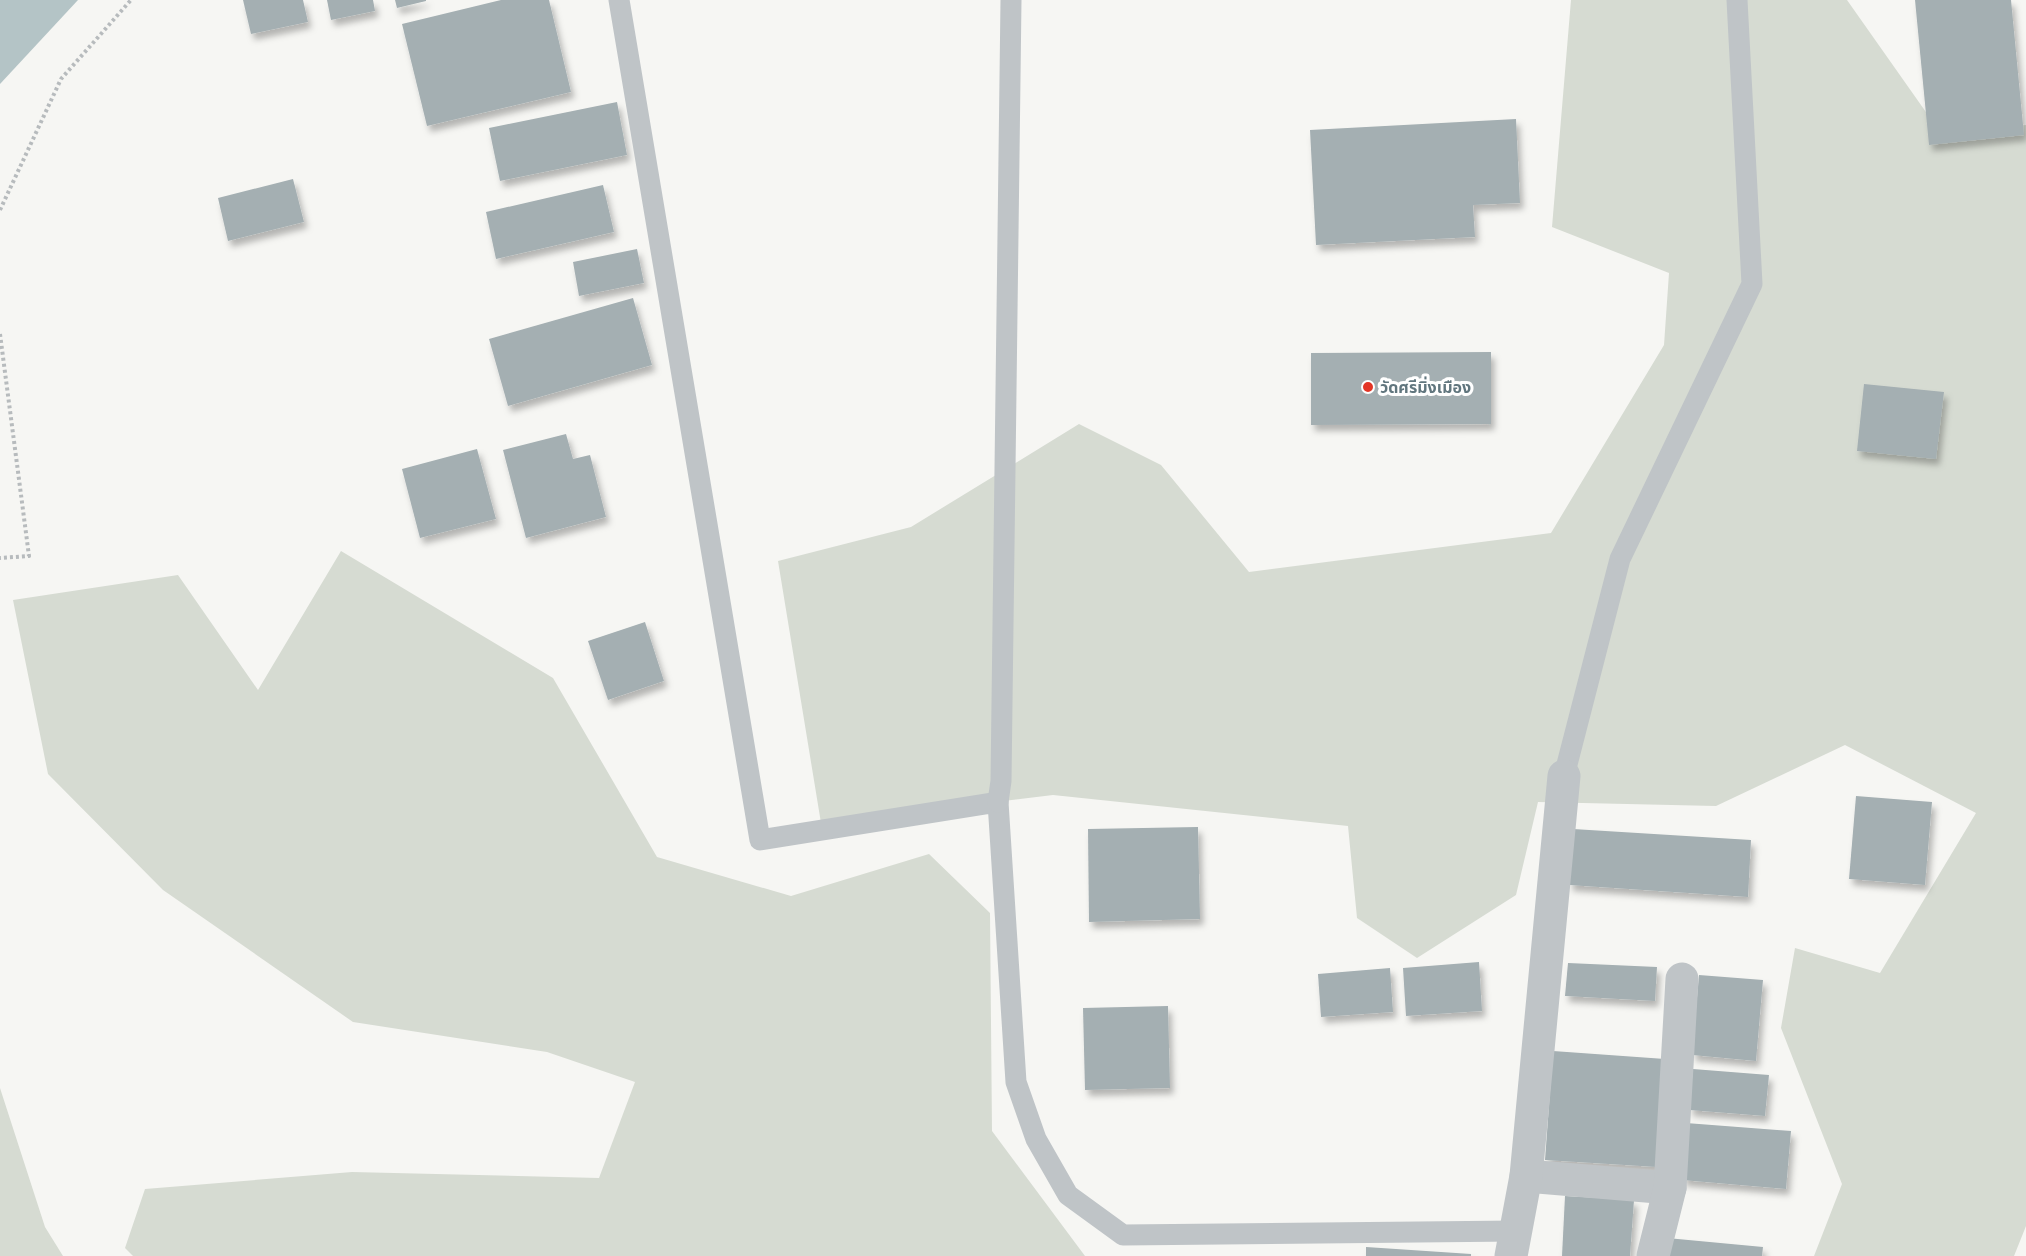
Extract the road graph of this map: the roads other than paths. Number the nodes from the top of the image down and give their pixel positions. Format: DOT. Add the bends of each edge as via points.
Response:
graph roads {
  1 [pos="619,0"];
  2 [pos="1011,0"];
  3 [pos="1737,0"];
  4 [pos="1564,776"];
  5 [pos="998,802"];
  6 [pos="1682,979"];
  7 [pos="1526,1176"];
  8 [pos="1670,1188"];
  9 [pos="1514,1243"];
  10 [pos="1653,1256"];
  1 -- 5 [label="lane" via="760,840"];
  2 -- 5 [label="lane"];
  3 -- 4 [label="lane" via="1752,284 1620,559"];
  4 -- 7 [label="street"];
  5 -- 9 [label="lane" via="1016,1082 1036,1139 1068,1195 1123,1235"];
  6 -- 8 [label="street"];
  7 -- 8 [label="street"];
  7 -- 9 [label="street"];
  8 -- 10 [label="street"];
}
